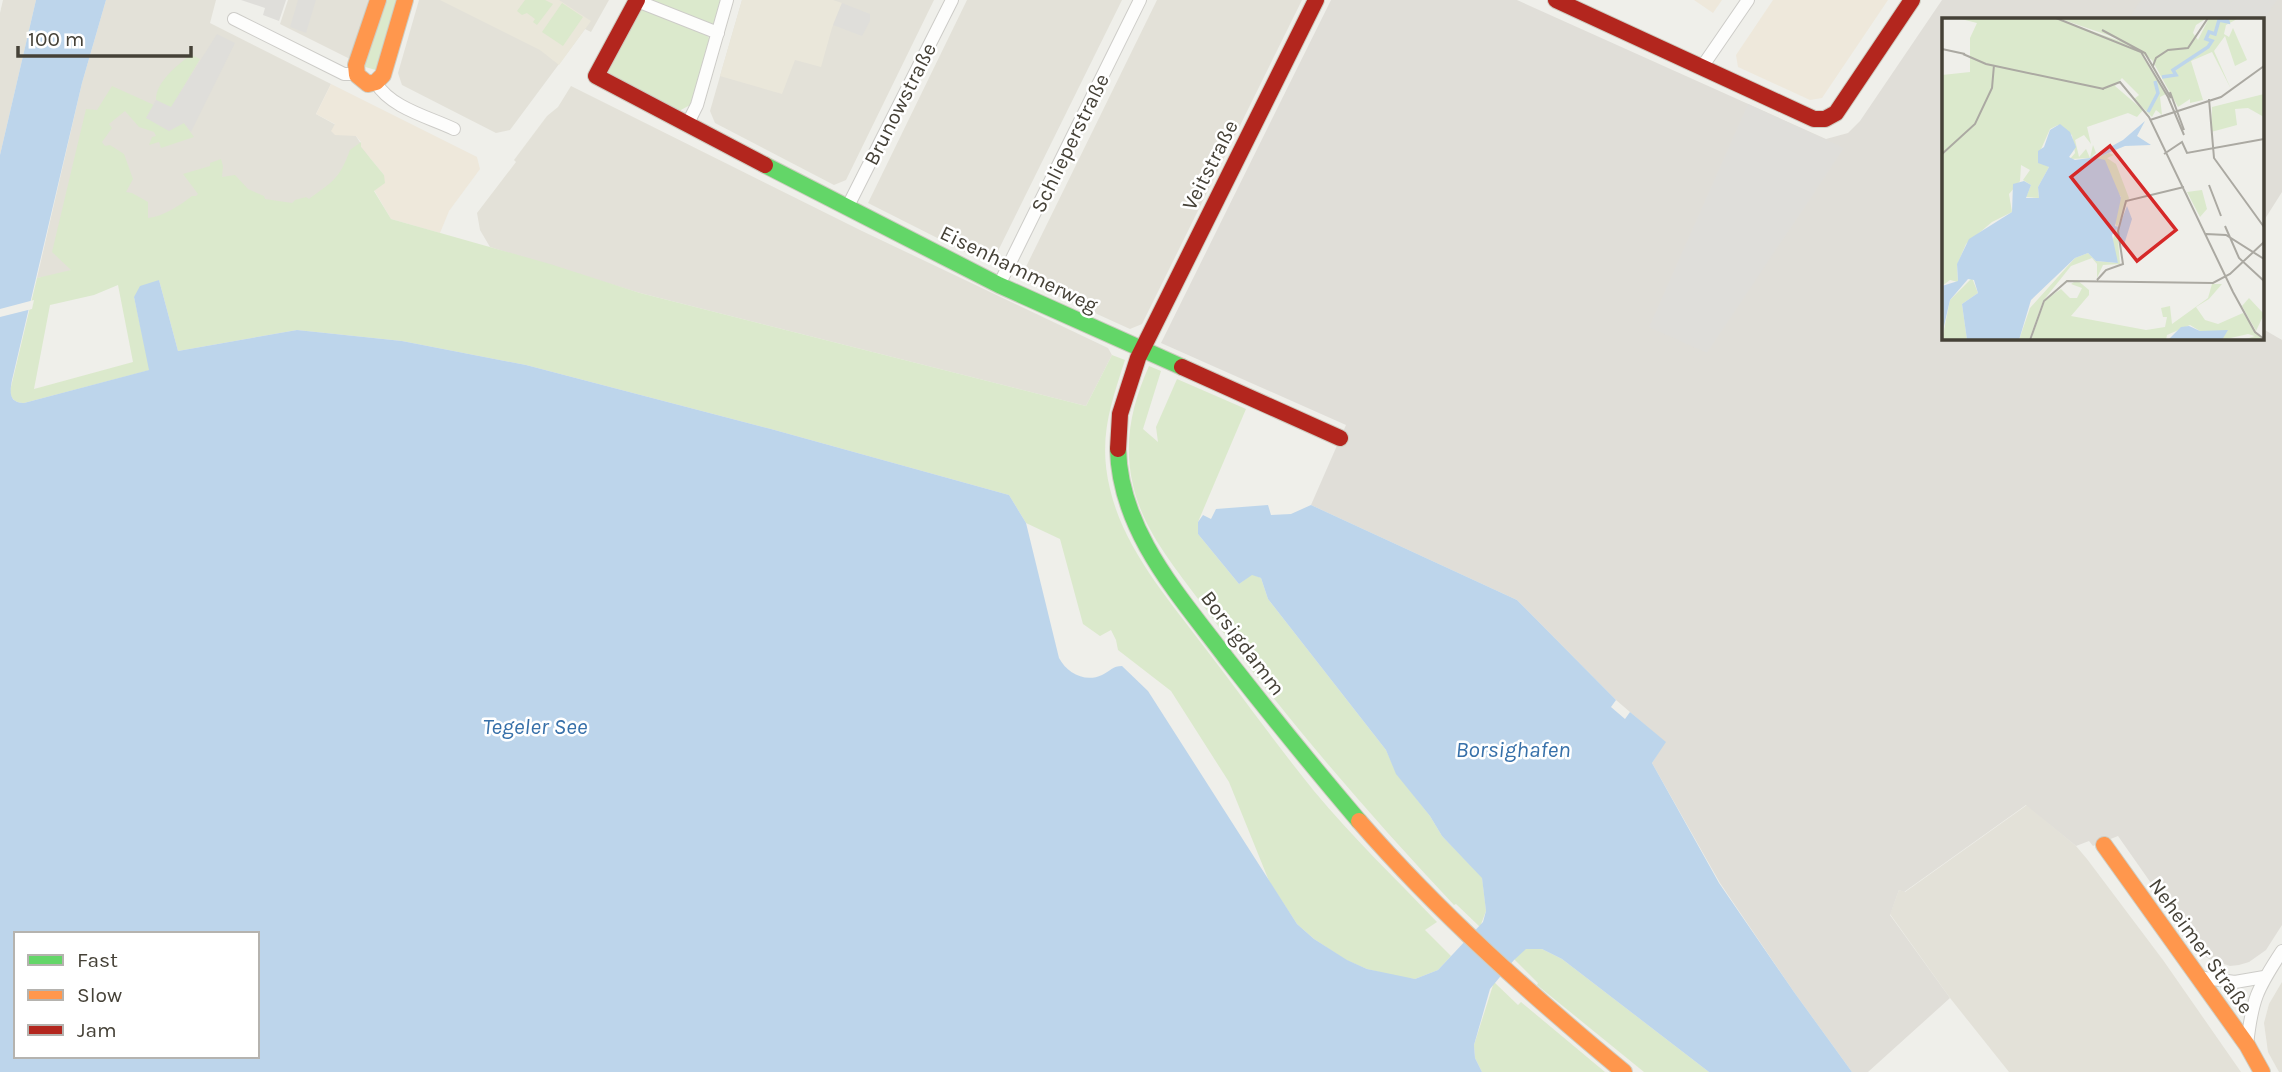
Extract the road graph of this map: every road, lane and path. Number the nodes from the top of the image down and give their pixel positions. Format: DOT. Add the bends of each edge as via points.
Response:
graph roads {
  1 [pos="378,0"];
  2 [pos="405,0"];
  3 [pos="727,0"];
  4 [pos="952,0"];
  5 [pos="1140,0"];
  6 [pos="1316,0"];
  7 [pos="1556,0"];
  8 [pos="1748,0"];
  9 [pos="1912,0"];
  10 [pos="637,1"];
  11 [pos="234,19"];
  12 [pos="718,33"];
  13 [pos="1702,67"];
  14 [pos="357,74"];
  15 [pos="376,83"];
  16 [pos="688,124"];
  17 [pos="454,129"];
  18 [pos="848,208"];
  19 [pos="999,285"];
  20 [pos="1141,350"];
  21 [pos="1340,439"];
  22 [pos="2104,845"];
  23 [pos="2282,951"];
  24 [pos="2197,977"];
  25 [pos="2264,977"];
  26 [pos="2247,1045"];
  27 [pos="1624,1072"];
  28 [pos="2262,1072"];
  1 -- 14 [label="street"];
  2 -- 15 [label="street" via="383,75"];
  3 -- 12 [label="street"];
  4 -- 18 [label="street, Brunowstraße"];
  5 -- 19 [label="street, Schlieperstraße"];
  6 -- 20 [label="street, Veitstraße"];
  7 -- 13 [label="street"];
  8 -- 13 [label="street"];
  9 -- 13 [label="street" via="1836,113 1825,119 1814,119"];
  10 -- 12 [label="street"];
  10 -- 16 [label="street, Eisenhammerweg" via="596,76"];
  11 -- 14 [label="street" via="344,74"];
  12 -- 16 [label="street"];
  14 -- 15 [label="street" via="366,84"];
  15 -- 17 [label="street" via="402,106"];
  16 -- 18 [label="street, Eisenhammerweg"];
  18 -- 19 [label="street, Eisenhammerweg"];
  19 -- 20 [label="street, Eisenhammerweg"];
  20 -- 21 [label="street, Eisenhammerweg"];
  20 -- 27 [label="street, Borsigdamm" via="1125,388 1116,440 1124,494 1141,537 1283,729 1383,846 1527,990"];
  22 -- 24 [label="street, Neheimer Straße"];
  23 -- 25 [label="street"];
  24 -- 25 [label="street" via="2235,982"];
  24 -- 26 [label="street, Neheimer Straße"];
  25 -- 26 [label="street" via="2253,1002"];
  26 -- 28 [label="street, Neheimer Straße"];
}
